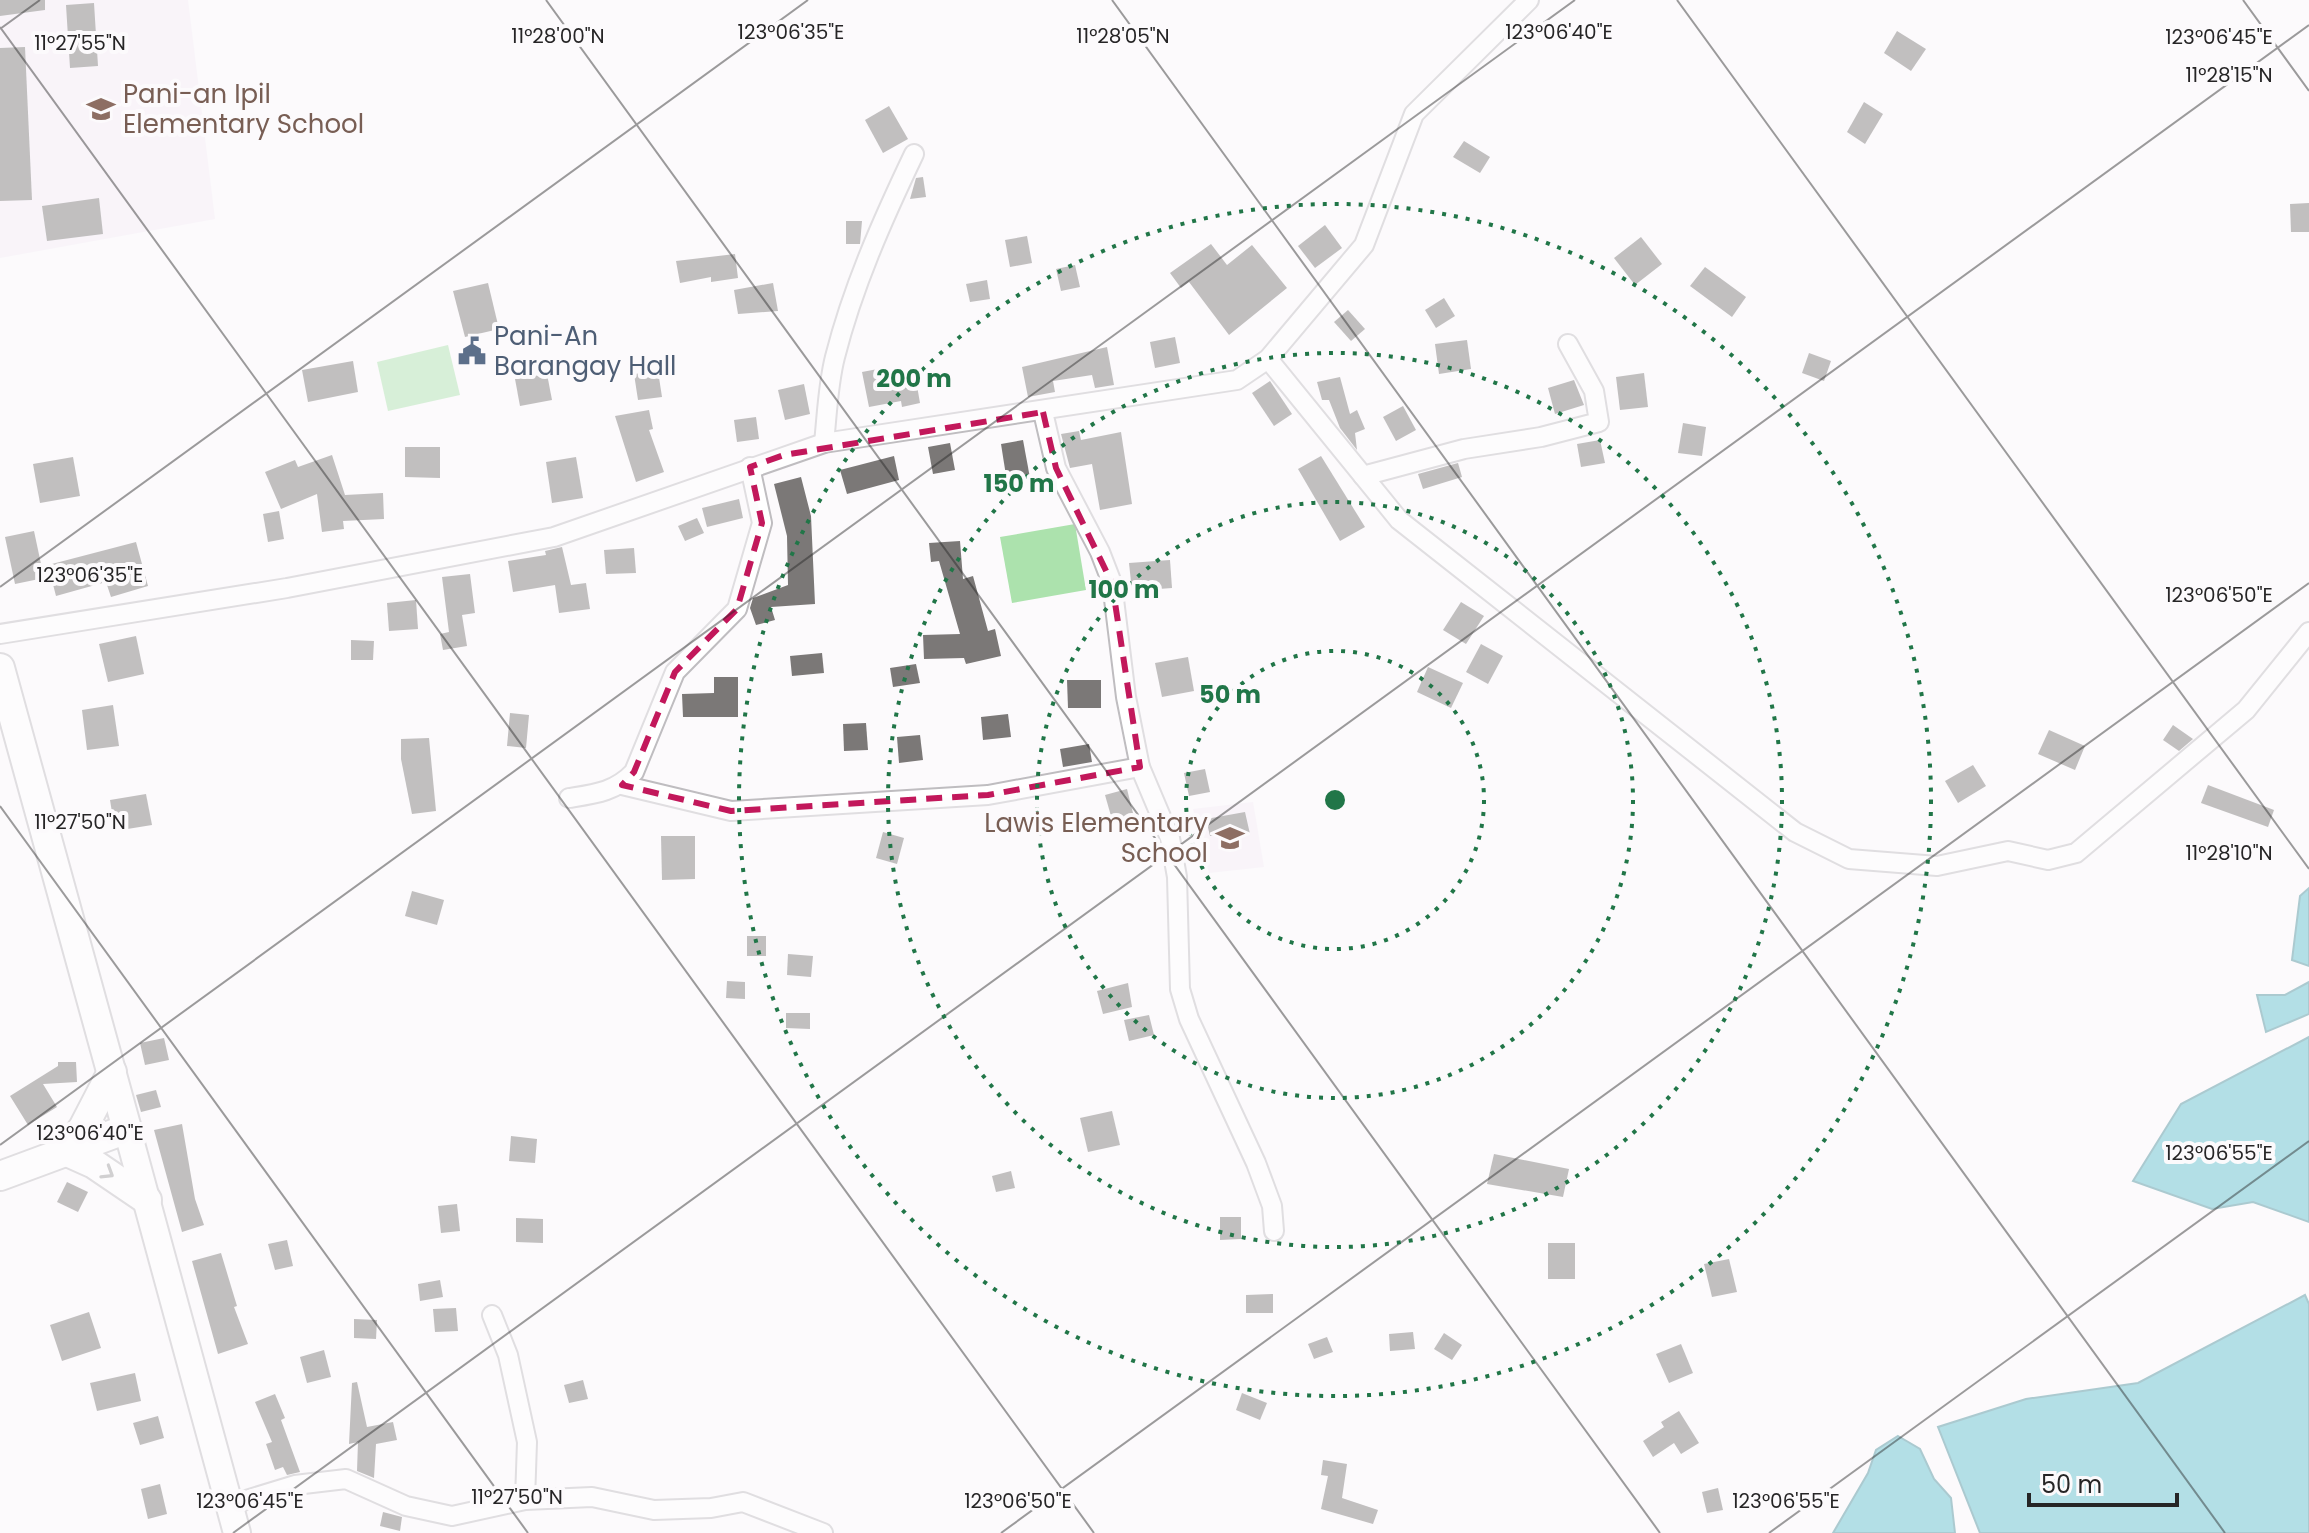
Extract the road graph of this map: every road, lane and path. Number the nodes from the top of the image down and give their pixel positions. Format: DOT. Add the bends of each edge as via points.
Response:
graph roads {
  1 [pos="1529,0"];
  2 [pos="914,154"];
  3 [pos="1568,344"];
  4 [pos="1268,359"];
  5 [pos="1043,412"];
  6 [pos="824,443"];
  7 [pos="750,467"];
  8 [pos="1363,476"];
  9 [pos="2309,632"];
  10 [pos="0,634"];
  11 [pos="0,668"];
  12 [pos="1140,767"];
  13 [pos="622,785"];
  14 [pos="569,798"];
  15 [pos="112,1072"];
  16 [pos="127,1129"];
  17 [pos="65,1151"];
  18 [pos="0,1176"];
  19 [pos="147,1200"];
  20 [pos="1274,1231"];
  21 [pos="492,1315"];
  22 [pos="525,1500"];
  23 [pos="230,1505"];
  24 [pos="237,1533"];
  25 [pos="823,1533"];
  1 -- 4 [label="street" via="1414,114 1364,245"];
  2 -- 6 [label="street" via="875,235 838,347"];
  3 -- 8 [label="street" via="1594,391 1599,422"];
  4 -- 5 [label="street" via="1237,380"];
  4 -- 8 [label="street"];
  5 -- 6 [label="street"];
  5 -- 12 [label="street" via="1056,468 1112,583"];
  6 -- 7 [label="street"];
  7 -- 10 [label="street" via="554,537 287,588"];
  7 -- 13 [label="street" via="762,523 737,609 675,672 634,772"];
  8 -- 9 [label="street" via="1399,520 1484,590 1795,832 1849,859 1937,866 2008,851 2048,860 2076,853 2246,710"];
  11 -- 15 [label="main road"];
  12 -- 13 [label="street" via="988,795 731,811"];
  12 -- 20 [label="street" via="1170,838 1177,877 1180,989 1256,1163 1272,1206"];
  13 -- 14 [label="street"];
  15 -- 16 [label="main road"];
  15 -- 17 [label="main road"];
  16 -- 17 [label="main road"];
  16 -- 19 [label="main road"];
  17 -- 18 [label="main road"];
  17 -- 19 [label="main road, one-way"];
  19 -- 23 [label="main road"];
  21 -- 22 [label="street" via="508,1355 527,1442"];
  22 -- 23 [label="street" via="452,1516 406,1506 346,1479 295,1485"];
  22 -- 25 [label="street" via="592,1497 654,1510 743,1502"];
  23 -- 24 [label="main road"];
}
